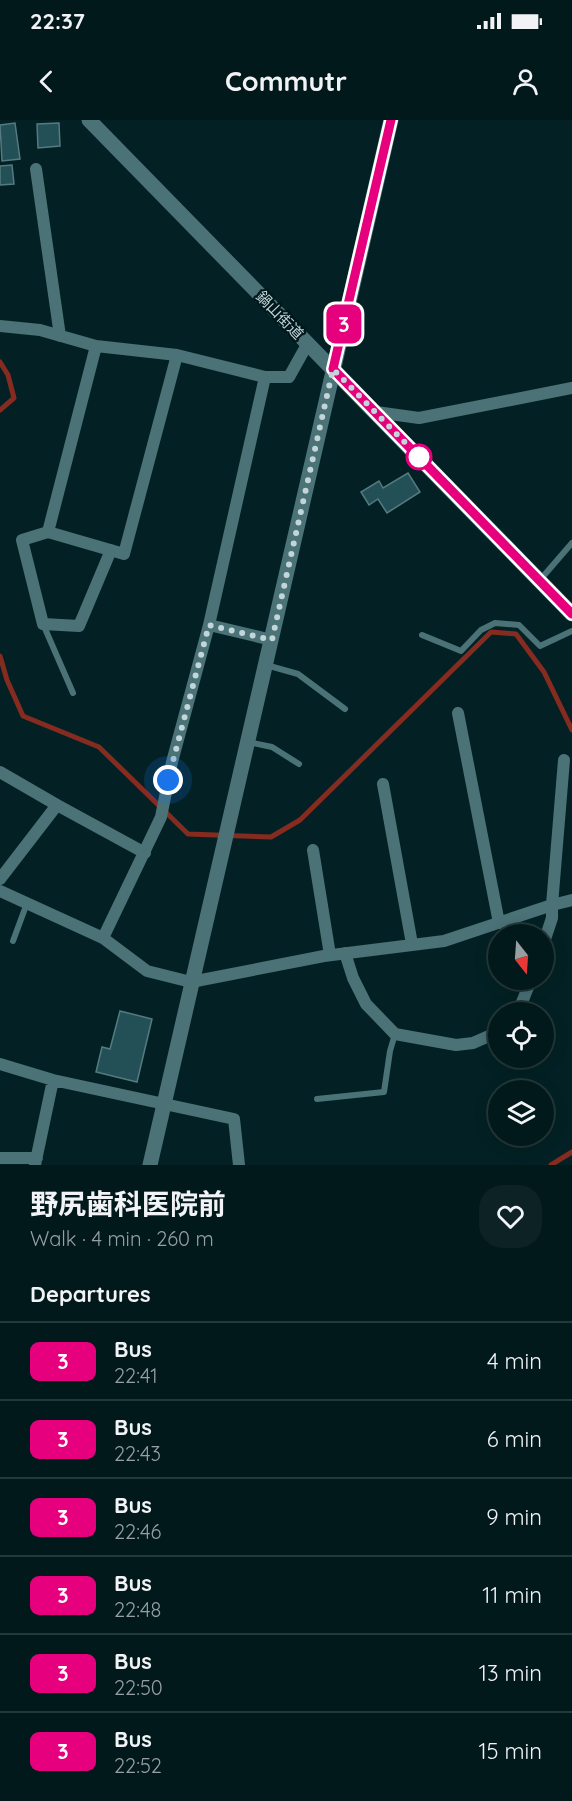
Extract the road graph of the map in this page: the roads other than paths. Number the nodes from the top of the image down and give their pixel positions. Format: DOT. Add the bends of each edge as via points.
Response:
graph roads {
  1 [pos="89,120"];
  2 [pos="391,120"];
  3 [pos="36,169"];
  4 [pos="0,326"];
  5 [pos="60,336"];
  6 [pos="308,343"];
  7 [pos="96,346"];
  8 [pos="177,356"];
  9 [pos="333,369"];
  10 [pos="265,377"];
  11 [pos="572,388"];
  12 [pos="376,412"];
  13 [pos="48,532"];
  14 [pos="572,543"];
  15 [pos="111,550"];
  16 [pos="540,581"];
  17 [pos="572,614"];
  18 [pos="43,624"];
  19 [pos="209,625"];
  20 [pos="572,631"];
  21 [pos="422,635"];
  22 [pos="272,640"];
  23 [pos="266,665"];
  24 [pos="73,693"];
  25 [pos="345,709"];
  26 [pos="458,713"];
  27 [pos="248,742"];
  28 [pos="564,760"];
  29 [pos="299,764"];
  30 [pos="0,772"];
  31 [pos="383,784"];
  32 [pos="57,805"];
  33 [pos="313,850"];
  34 [pos="145,853"];
  35 [pos="0,879"];
  36 [pos="0,891"];
  37 [pos="572,900"];
  38 [pos="27,903"];
  39 [pos="552,905"];
  40 [pos="499,922"];
  41 [pos="550,924"];
  42 [pos="103,938"];
  43 [pos="13,941"];
  44 [pos="412,944"];
  45 [pos="345,953"];
  46 [pos="330,955"];
  47 [pos="191,982"];
  48 [pos="395,1034"];
  49 [pos="488,1036"];
  50 [pos="0,1064"];
  51 [pos="53,1080"];
  52 [pos="317,1099"];
  53 [pos="164,1103"];
  54 [pos="0,1158"];
  55 [pos="36,1162"];
  56 [pos="150,1165"];
  57 [pos="240,1165"];
  1 -- 6 [label="street, 鍋山街道"];
  2 -- 9 [label="street"];
  3 -- 5 [label="street"];
  4 -- 5 [label="street"];
  5 -- 7 [label="street"];
  6 -- 9 [label="street, 鍋山街道"];
  6 -- 10 [label="street" via="289,376"];
  7 -- 8 [label="street"];
  7 -- 13 [label="street"];
  8 -- 10 [label="street"];
  8 -- 15 [label="street" via="124,554"];
  9 -- 12 [label="street, 鍋山街道"];
  9 -- 22 [label="street"];
  10 -- 19 [label="street"];
  11 -- 12 [label="street" via="419,418"];
  12 -- 16 [label="street, 鍋山街道"];
  13 -- 15 [label="street"];
  13 -- 18 [label="street" via="22,540"];
  14 -- 16 [label="lane"];
  15 -- 18 [label="street" via="79,626"];
  16 -- 17 [label="street, 鍋山街道"];
  18 -- 24 [label="lane"];
  19 -- 22 [label="street"];
  19 -- 34 [label="street" via="171,762 161,817"];
  20 -- 21 [label="lane" via="540,646 519,625 495,622 461,651"];
  22 -- 23 [label="street"];
  23 -- 25 [label="lane" via="298,674"];
  23 -- 27 [label="street"];
  26 -- 40 [label="street"];
  27 -- 29 [label="lane" via="272,747"];
  27 -- 47 [label="street"];
  28 -- 39 [label="street"];
  30 -- 32 [label="street"];
  31 -- 44 [label="street"];
  32 -- 34 [label="street"];
  32 -- 35 [label="street"];
  33 -- 46 [label="street"];
  34 -- 42 [label="street"];
  36 -- 38 [label="street"];
  37 -- 39 [label="street"];
  38 -- 42 [label="street"];
  38 -- 43 [label="lane"];
  39 -- 40 [label="street"];
  39 -- 41 [label="street"];
  40 -- 44 [label="street" via="444,941"];
  42 -- 47 [label="street" via="147,971"];
  44 -- 45 [label="street"];
  45 -- 46 [label="street"];
  45 -- 48 [label="street" via="366,1004"];
  46 -- 47 [label="street"];
  47 -- 53 [label="street"];
  48 -- 49 [label="street" via="456,1045"];
  48 -- 52 [label="lane" via="384,1092"];
  50 -- 51 [label="street"];
  51 -- 53 [label="street"];
  51 -- 55 [label="street"];
  53 -- 56 [label="street"];
  53 -- 57 [label="street" via="234,1119"];
  54 -- 55 [label="street"];
}
